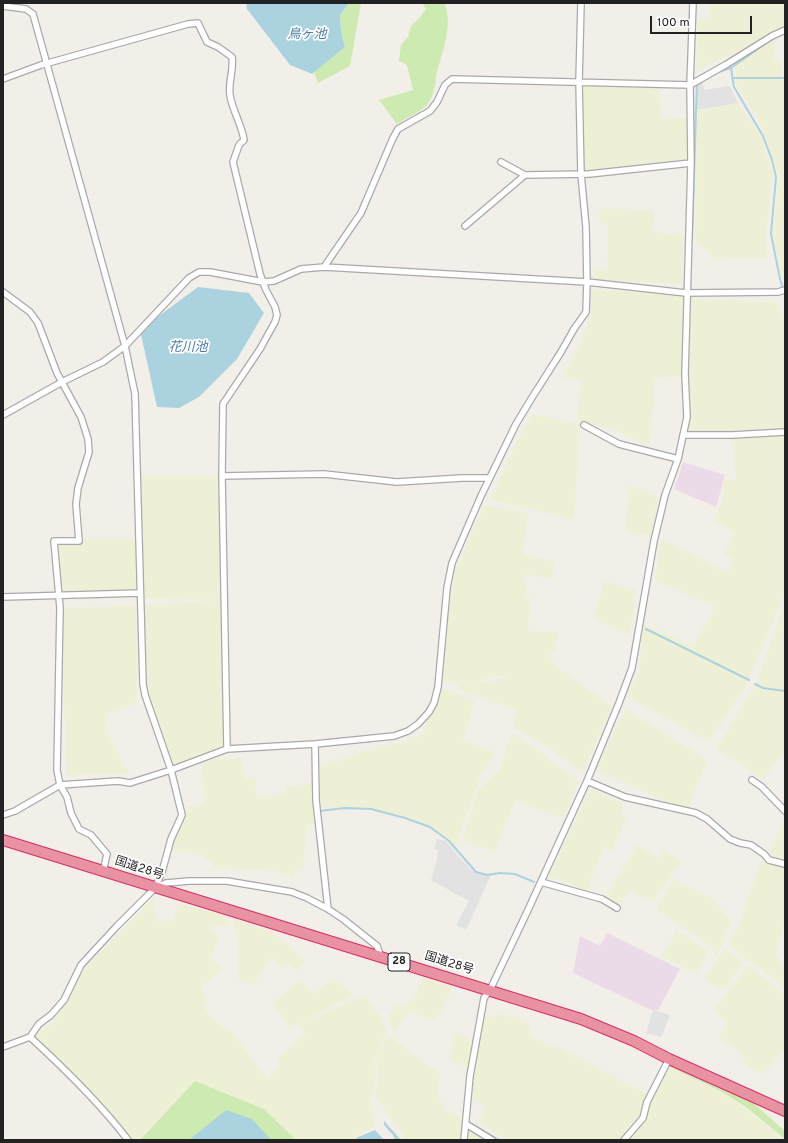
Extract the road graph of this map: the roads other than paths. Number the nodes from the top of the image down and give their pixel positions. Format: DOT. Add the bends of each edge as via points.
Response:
graph roads {
  1 [pos="581,3"];
  2 [pos="693,3"];
  3 [pos="3,6"];
  4 [pos="785,30"];
  5 [pos="48,63"];
  6 [pos="3,79"];
  7 [pos="579,82"];
  8 [pos="690,85"];
  9 [pos="501,162"];
  10 [pos="690,163"];
  11 [pos="581,174"];
  12 [pos="525,175"];
  13 [pos="465,226"];
  14 [pos="324,267"];
  15 [pos="263,282"];
  16 [pos="587,282"];
  17 [pos="785,290"];
  18 [pos="3,292"];
  19 [pos="686,293"];
  20 [pos="125,346"];
  21 [pos="62,382"];
  22 [pos="3,415"];
  23 [pos="584,425"];
  24 [pos="785,432"];
  25 [pos="683,435"];
  26 [pos="678,459"];
  27 [pos="222,476"];
  28 [pos="489,478"];
  29 [pos="140,593"];
  30 [pos="60,595"];
  31 [pos="3,596"];
  32 [pos="315,744"];
  33 [pos="227,749"];
  34 [pos="171,770"];
  35 [pos="587,780"];
  36 [pos="752,780"];
  37 [pos="60,785"];
  38 [pos="785,811"];
  39 [pos="3,815"];
  40 [pos="4,838"];
  41 [pos="785,864"];
  42 [pos="103,872"];
  43 [pos="541,882"];
  44 [pos="155,888"];
  45 [pos="617,908"];
  46 [pos="328,909"];
  47 [pos="380,957"];
  48 [pos="490,990"];
  49 [pos="30,1037"];
  50 [pos="3,1047"];
  51 [pos="669,1059"];
  52 [pos="782,1107"];
  53 [pos="466,1124"];
  54 [pos="128,1140"];
  55 [pos="464,1140"];
  56 [pos="492,1140"];
  57 [pos="624,1140"];
  1 -- 7 [label="street"];
  2 -- 8 [label="street"];
  3 -- 5 [label="street" via="26,8 33,14"];
  4 -- 8 [label="street"];
  5 -- 6 [label="street"];
  5 -- 15 [label="street" via="198,23 207,42 232,57 230,93 244,140 239,145 233,162"];
  5 -- 20 [label="street"];
  7 -- 8 [label="street"];
  7 -- 11 [label="street"];
  7 -- 14 [label="street" via="452,79 445,85 430,111 398,129 361,213"];
  8 -- 10 [label="street"];
  9 -- 12 [label="street"];
  10 -- 11 [label="street"];
  10 -- 19 [label="street"];
  11 -- 12 [label="street"];
  11 -- 16 [label="street" via="585,209"];
  12 -- 13 [label="street"];
  14 -- 15 [label="street" via="301,269 274,281"];
  14 -- 16 [label="street"];
  15 -- 20 [label="street" via="199,272 188,278"];
  15 -- 27 [label="street" via="277,315 260,349 223,404"];
  16 -- 19 [label="street"];
  16 -- 28 [label="street" via="586,312 530,401"];
  17 -- 19 [label="street"];
  18 -- 21 [label="street" via="30,312 38,323"];
  19 -- 25 [label="street" via="687,417"];
  20 -- 21 [label="street" via="103,362"];
  20 -- 29 [label="street" via="135,394"];
  21 -- 22 [label="street"];
  21 -- 30 [label="street" via="81,416 89,452 76,504 79,541 54,540"];
  23 -- 26 [label="street" via="619,444"];
  24 -- 25 [label="street"];
  25 -- 26 [label="street"];
  26 -- 35 [label="street" via="665,495 654,541 632,668"];
  27 -- 28 [label="street" via="324,474 397,482"];
  27 -- 33 [label="street"];
  28 -- 32 [label="street" via="452,563 447,588 438,686 429,712 408,731 394,736"];
  29 -- 30 [label="street"];
  29 -- 34 [label="street" via="143,684"];
  30 -- 31 [label="street"];
  30 -- 37 [label="street" via="57,770"];
  32 -- 33 [label="street"];
  32 -- 46 [label="street" via="316,800"];
  33 -- 34 [label="street"];
  34 -- 37 [label="street" via="130,783 118,781"];
  34 -- 44 [label="street" via="182,814"];
  35 -- 41 [label="street" via="625,796 696,813 730,839 751,845 769,860"];
  35 -- 43 [label="street"];
  36 -- 38 [label="street"];
  37 -- 39 [label="street" via="15,811"];
  37 -- 42 [label="street" via="79,829 91,835 107,854"];
  40 -- 42 [label="highway, 国道28号 / 28"];
  42 -- 44 [label="highway, 国道28号 / 28"];
  43 -- 45 [label="street" via="602,899"];
  43 -- 48 [label="street"];
  44 -- 46 [label="street" via="166,883 227,881 292,892"];
  44 -- 47 [label="highway, 国道28号 / 28"];
  44 -- 49 [label="street" via="81,965 64,1000 39,1024"];
  46 -- 47 [label="street" via="377,946"];
  47 -- 48 [label="highway, 国道28号 / 28"];
  48 -- 51 [label="highway, 国道28号 / 28" via="581,1019"];
  48 -- 53 [label="street" via="484,998 478,1027"];
  49 -- 50 [label="street"];
  49 -- 54 [label="street" via="108,1114"];
  51 -- 52 [label="highway, 国道28号 / 28"];
  51 -- 57 [label="street" via="647,1102 643,1118"];
  53 -- 55 [label="street"];
  53 -- 56 [label="street"];
}
